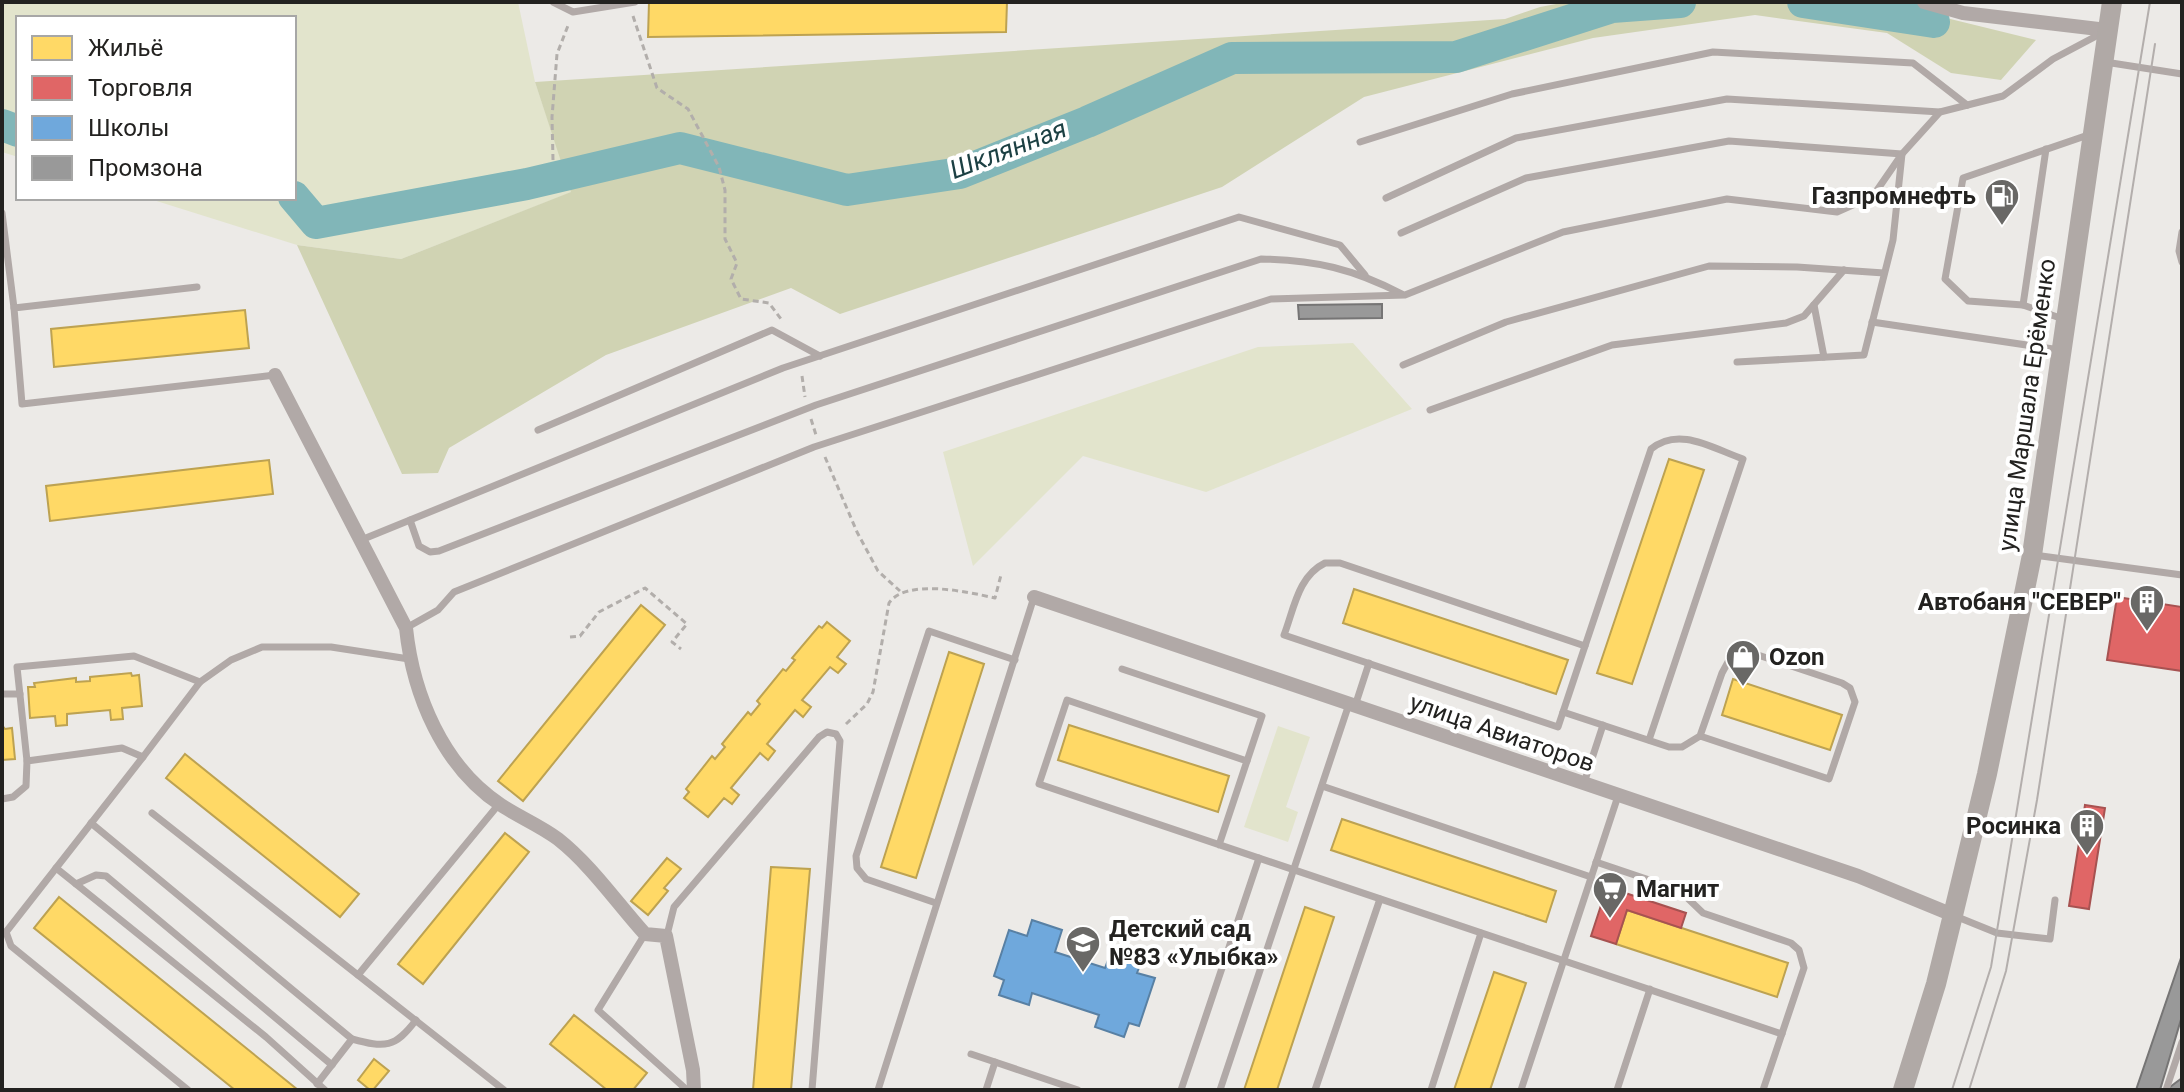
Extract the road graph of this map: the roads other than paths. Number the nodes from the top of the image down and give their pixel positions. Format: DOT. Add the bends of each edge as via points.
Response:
graph roads {
  1 [pos="553,2"];
  2 [pos="1924,2"];
  3 [pos="2112,2"];
  4 [pos="632,3"];
  5 [pos="2107,30"];
  6 [pos="2103,62"];
  7 [pos="2182,74"];
  8 [pos="1967,105"];
  9 [pos="1940,112"];
  10 [pos="2093,133"];
  11 [pos="1360,142"];
  12 [pos="2046,149"];
  13 [pos="1902,154"];
  14 [pos="1386,198"];
  15 [pos="2,213"];
  16 [pos="2182,232"];
  17 [pos="1401,233"];
  18 [pos="2182,262"];
  19 [pos="1844,270"];
  20 [pos="1884,273"];
  21 [pos="1365,275"];
  22 [pos="197,287"];
  23 [pos="1405,295"];
  24 [pos="1814,305"];
  25 [pos="2023,305"];
  26 [pos="14,308"];
  27 [pos="2066,320"];
  28 [pos="1872,322"];
  29 [pos="2062,350"];
  30 [pos="820,356"];
  31 [pos="1824,357"];
  32 [pos="1737,362"];
  33 [pos="1403,365"];
  34 [pos="275,375"];
  35 [pos="1430,410"];
  36 [pos="538,430"];
  37 [pos="410,520"];
  38 [pos="361,540"];
  39 [pos="2032,555"];
  40 [pos="2182,575"];
  41 [pos="1034,597"];
  42 [pos="406,628"];
  43 [pos="1585,646"];
  44 [pos="409,659"];
  45 [pos="1015,660"];
  46 [pos="1369,663"];
  47 [pos="1122,669"];
  48 [pos="200,682"];
  49 [pos="2,694"];
  50 [pos="20,694"];
  51 [pos="1352,705"];
  52 [pos="1563,712"];
  53 [pos="1603,725"];
  54 [pos="1700,736"];
  55 [pos="1649,740"];
  56 [pos="143,757"];
  57 [pos="27,761"];
  58 [pos="1247,761"];
  59 [pos="1584,785"];
  60 [pos="1322,786"];
  61 [pos="1618,796"];
  62 [pos="2,799"];
  63 [pos="499,804"];
  64 [pos="152,813"];
  65 [pos="91,823"];
  66 [pos="1219,845"];
  67 [pos="1259,858"];
  68 [pos="1596,862"];
  69 [pos="56,868"];
  70 [pos="1294,870"];
  71 [pos="1591,877"];
  72 [pos="76,884"];
  73 [pos="1380,899"];
  74 [pos="2055,900"];
  75 [pos="936,903"];
  76 [pos="1953,915"];
  77 [pos="1481,933"];
  78 [pos="645,934"];
  79 [pos="666,936"];
  80 [pos="1564,961"];
  81 [pos="358,975"];
  82 [pos="1650,989"];
  83 [pos="416,1020"];
  84 [pos="1782,1034"];
  85 [pos="352,1039"];
  86 [pos="2182,1042"];
  87 [pos="971,1054"];
  88 [pos="995,1062"];
  89 [pos="2182,1063"];
  90 [pos="332,1065"];
  91 [pos="2170,1073"];
  92 [pos="317,1084"];
  93 [pos="188,1090"];
  94 [pos="325,1090"];
  95 [pos="504,1090"];
  96 [pos="687,1090"];
  97 [pos="694,1090"];
  98 [pos="812,1090"];
  99 [pos="878,1090"];
  100 [pos="986,1090"];
  101 [pos="1078,1090"];
  102 [pos="1181,1090"];
  103 [pos="1220,1090"];
  104 [pos="1315,1090"];
  105 [pos="1431,1090"];
  106 [pos="1521,1090"];
  107 [pos="1617,1090"];
  108 [pos="1763,1090"];
  109 [pos="1903,1090"];
  110 [pos="2166,1090"];
  1 -- 4 [label="lane" via="573,12"];
  2 -- 5 [label="street" via="1963,13"];
  3 -- 5 [label="main road, улица Маршала Ерёменко"];
  5 -- 6 [label="main road, улица Маршала Ерёменко"];
  5 -- 8 [label="lane" via="2053,59 2003,96"];
  6 -- 7 [label="lane"];
  6 -- 10 [label="main road, улица Маршала Ерёменко"];
  8 -- 9 [label="lane"];
  8 -- 11 [label="lane" via="1913,63 1713,52 1512,94"];
  9 -- 13 [label="lane"];
  9 -- 14 [label="lane" via="1727,99 1516,138"];
  10 -- 12 [label="lane"];
  10 -- 27 [label="main road, улица Маршала Ерёменко"];
  12 -- 25 [label="lane"];
  12 -- 25 [label="lane" via="1963,178 1945,279 1968,301"];
  13 -- 17 [label="lane" via="1729,141 1526,178"];
  13 -- 20 [label="lane"];
  13 -- 23 [label="lane" via="1873,196 1837,212 1727,199 1563,232"];
  15 -- 26 [label="lane"];
  16 -- 18 [label="lane"];
  19 -- 20 [label="lane"];
  19 -- 24 [label="lane"];
  19 -- 33 [label="lane" via="1709,266 1506,322"];
  20 -- 28 [label="lane"];
  21 -- 23 [label="lane"];
  21 -- 30 [label="lane" via="1340,245 1239,217"];
  21 -- 37 [label="lane" via="1304,260 1261,259 807,409 439,551 419,546"];
  22 -- 26 [label="lane"];
  23 -- 42 [label="lane" via="1271,299 820,445 454,592 438,610"];
  24 -- 31 [label="lane"];
  24 -- 35 [label="lane" via="1786,323 1612,345"];
  25 -- 27 [label="lane"];
  26 -- 34 [label="lane" via="22,404"];
  27 -- 29 [label="main road, улица Маршала Ерёменко"];
  28 -- 29 [label="lane"];
  28 -- 31 [label="lane" via="1864,355"];
  29 -- 39 [label="main road, улица Маршала Ерёменко"];
  30 -- 36 [label="lane" via="772,330"];
  30 -- 37 [label="lane"];
  31 -- 32 [label="lane"];
  34 -- 38 [label="street"];
  37 -- 38 [label="lane"];
  38 -- 42 [label="street"];
  39 -- 40 [label="lane"];
  39 -- 76 [label="main road, улица Маршала Ерёменко"];
  41 -- 45 [label="lane"];
  41 -- 51 [label="street, улица Авиаторов"];
  42 -- 44 [label="street"];
  43 -- 46 [label="lane" via="1340,563 1313,569 1284,635"];
  43 -- 52 [label="lane"];
  43 -- 55 [label="lane" via="1651,449 1678,436 1743,459"];
  44 -- 48 [label="lane" via="331,647 262,647"];
  44 -- 63 [label="street" via="442,745 464,774"];
  45 -- 75 [label="lane"];
  45 -- 75 [label="lane" via="929,631 924,646 856,856 866,879"];
  46 -- 51 [label="lane"];
  46 -- 52 [label="lane" via="1558,727"];
  47 -- 58 [label="lane" via="1262,716"];
  48 -- 50 [label="lane" via="134,656 17,667"];
  48 -- 56 [label="lane"];
  49 -- 50 [label="lane"];
  50 -- 57 [label="lane"];
  51 -- 59 [label="street, улица Авиаторов"];
  51 -- 60 [label="lane"];
  52 -- 53 [label="lane"];
  53 -- 55 [label="lane"];
  53 -- 59 [label="lane"];
  54 -- 54 [label="lane" via="1829,779 1854,695 1842,683 1755,654 1740,656 1722,673"];
  54 -- 55 [label="lane" via="1682,747"];
  56 -- 57 [label="lane" via="122,748"];
  56 -- 65 [label="lane"];
  57 -- 62 [label="lane" via="26,786"];
  58 -- 66 [label="lane"];
  58 -- 66 [label="lane" via="1067,700 1039,784"];
  59 -- 61 [label="street, улица Авиаторов"];
  60 -- 70 [label="lane"];
  60 -- 71 [label="lane"];
  61 -- 68 [label="lane"];
  61 -- 76 [label="street, улица Авиаторов" via="1858,876"];
  63 -- 78 [label="street" via="575,854"];
  63 -- 81 [label="lane"];
  64 -- 81 [label="lane"];
  65 -- 69 [label="lane"];
  65 -- 85 [label="lane"];
  66 -- 67 [label="lane"];
  67 -- 70 [label="lane"];
  67 -- 102 [label="lane"];
  68 -- 71 [label="lane"];
  68 -- 84 [label="lane" via="1679,890 1703,913 1799,950 1804,968"];
  69 -- 72 [label="lane"];
  69 -- 93 [label="lane" via="6,932 11,946"];
  70 -- 73 [label="lane"];
  70 -- 103 [label="lane"];
  71 -- 80 [label="lane"];
  72 -- 90 [label="lane" via="106,876"];
  72 -- 92 [label="lane"];
  73 -- 77 [label="lane"];
  73 -- 104 [label="lane"];
  74 -- 76 [label="lane" via="2050,939 1997,933"];
  75 -- 99 [label="lane"];
  76 -- 109 [label="main road, улица Маршала Ерёменко"];
  77 -- 80 [label="lane"];
  77 -- 105 [label="lane"];
  78 -- 79 [label="street"];
  78 -- 96 [label="lane" via="598,1010"];
  79 -- 97 [label="street"];
  79 -- 98 [label="lane" via="674,907 819,737 836,734 840,741"];
  80 -- 82 [label="lane"];
  80 -- 106 [label="lane"];
  81 -- 83 [label="lane"];
  82 -- 84 [label="lane"];
  82 -- 107 [label="lane"];
  83 -- 85 [label="lane" via="401,1040 381,1045"];
  83 -- 95 [label="lane"];
  84 -- 108 [label="lane"];
  85 -- 90 [label="lane"];
  86 -- 91 [label="lane"];
  87 -- 88 [label="lane"];
  88 -- 100 [label="lane"];
  88 -- 101 [label="lane"];
  89 -- 91 [label="lane"];
  90 -- 92 [label="lane"];
  91 -- 110 [label="lane"];
  92 -- 94 [label="lane"];
}
